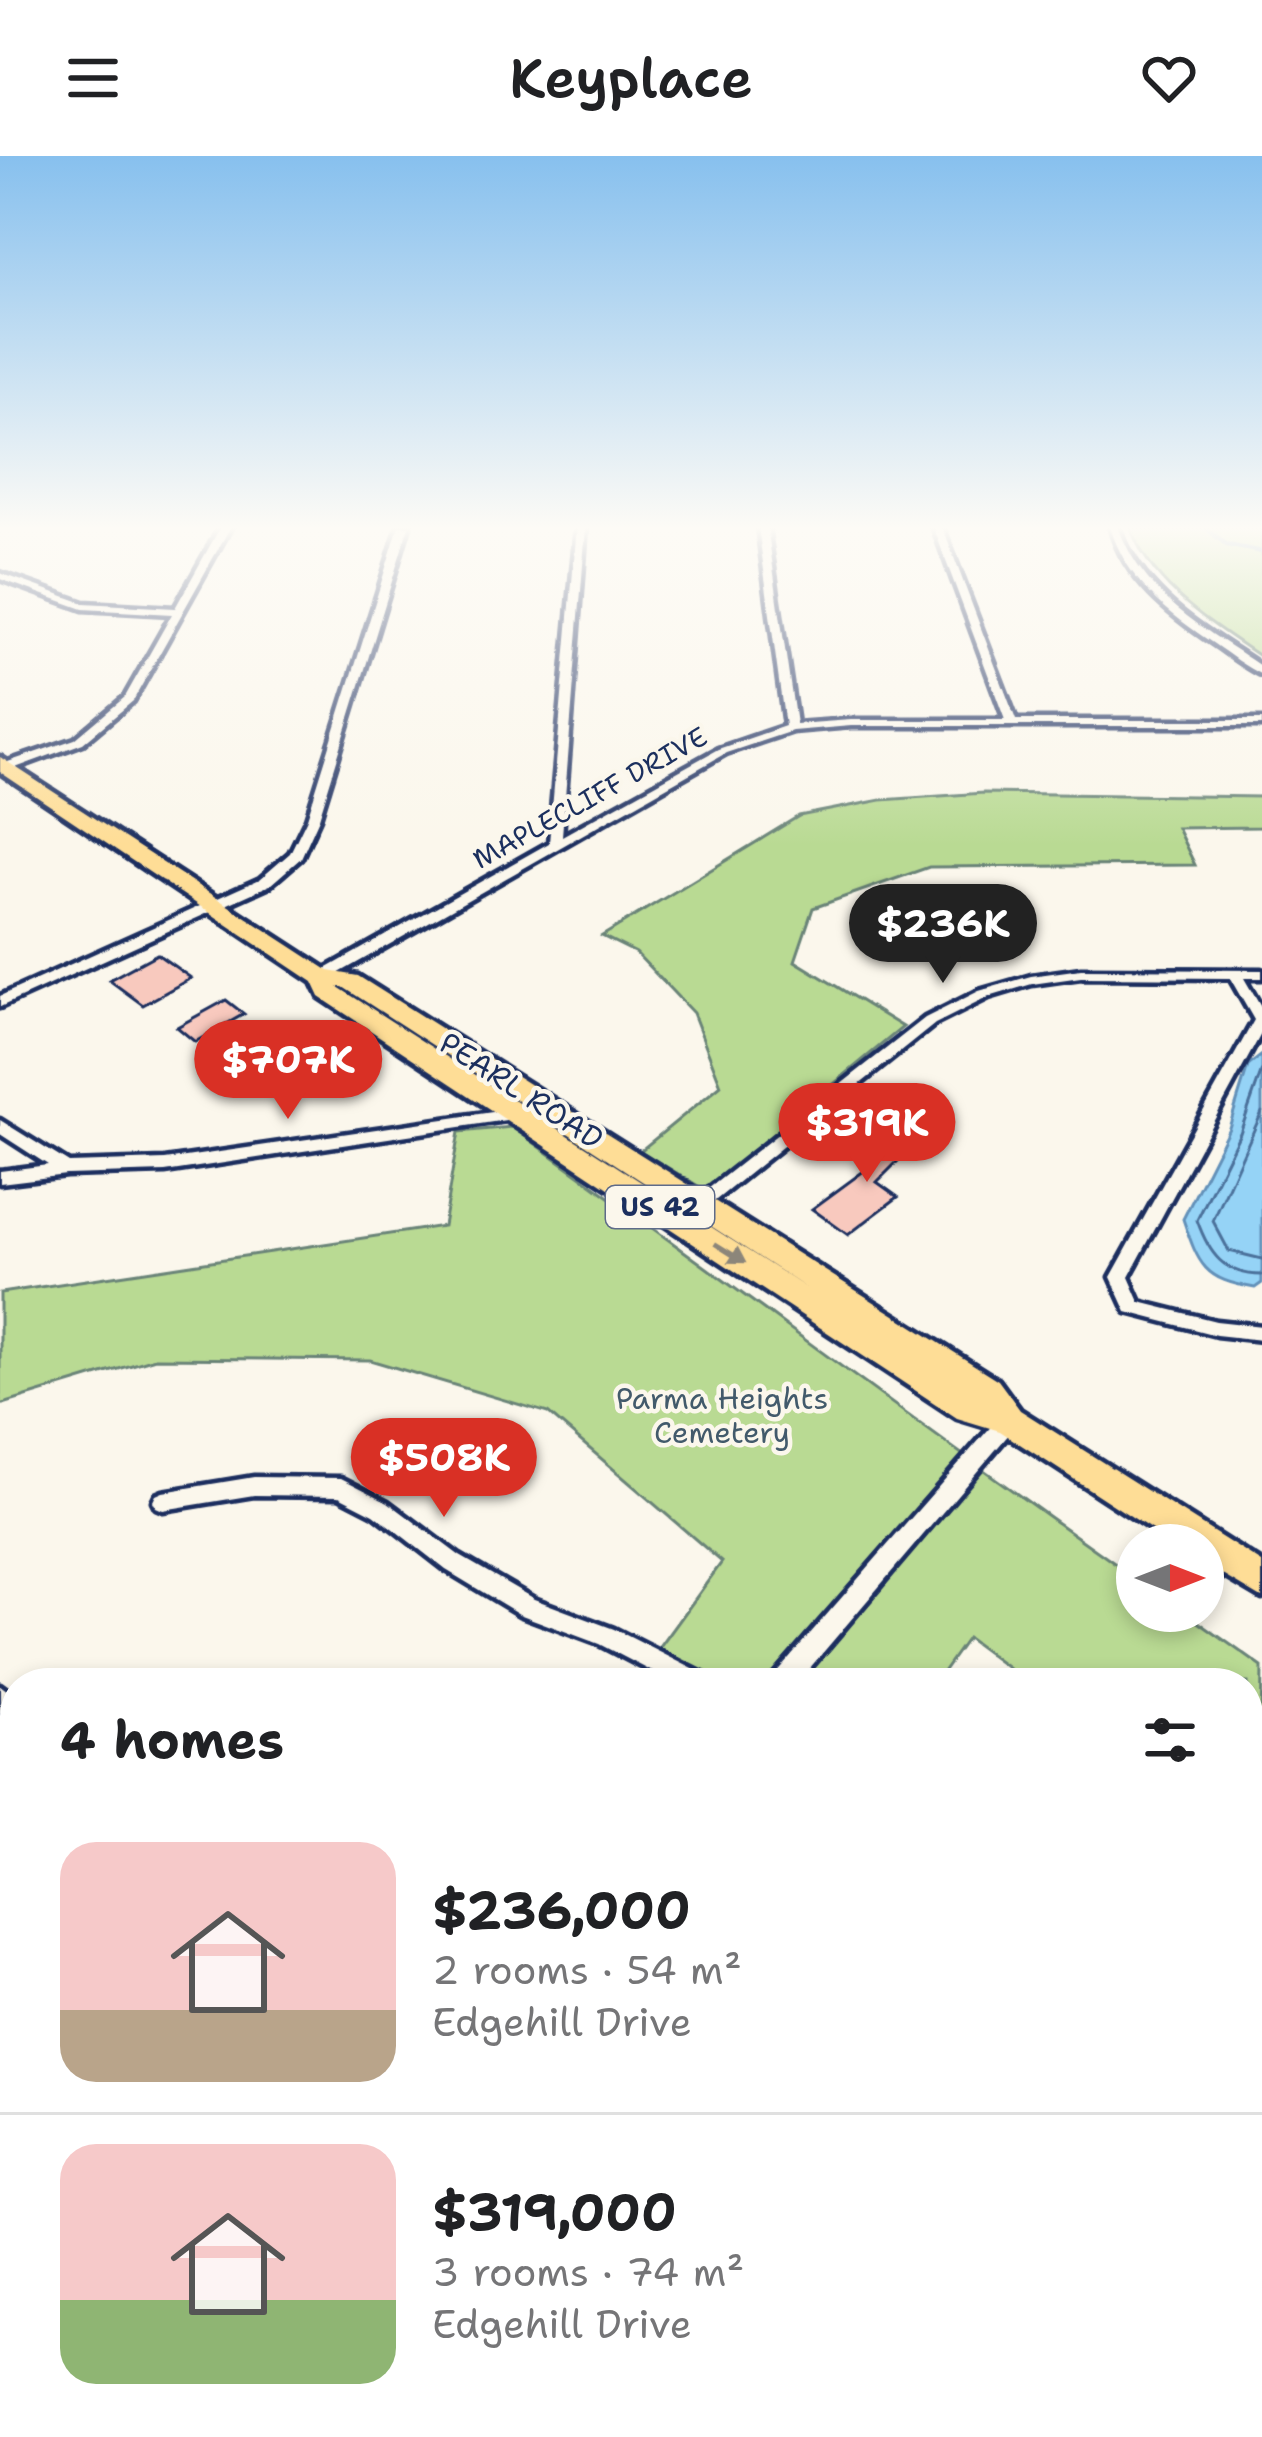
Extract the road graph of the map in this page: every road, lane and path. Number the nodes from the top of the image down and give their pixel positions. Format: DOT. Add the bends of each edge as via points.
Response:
graph roads {
  1 [pos="166,632"];
  2 [pos="371,632"];
  3 [pos="572,632"];
  4 [pos="777,632"];
  5 [pos="978,632"];
  6 [pos="1211,632"];
  7 [pos="1262,672"];
  8 [pos="1012,723"];
  9 [pos="1262,723"];
  10 [pos="791,728"];
  11 [pos="3,765"];
  12 [pos="555,843"];
  13 [pos="208,903"];
  14 [pos="1234,974"];
  15 [pos="1262,974"];
  16 [pos="322,977"];
  17 [pos="0,1002"];
  18 [pos="1261,1022"];
  19 [pos="513,1114"];
  20 [pos="0,1126"];
  21 [pos="66,1169"];
  22 [pos="0,1177"];
  23 [pos="700,1204"];
  24 [pos="1262,1333"];
  25 [pos="1009,1420"];
  26 [pos="163,1502"];
  27 [pos="1262,1582"];
  28 [pos="675,1668"];
  29 [pos="795,1668"];
  1 -- 11 [label="street" via="112,718 79,741"];
  2 -- 13 [label="street" via="296,855 265,882"];
  3 -- 12 [label="street"];
  4 -- 10 [label="street"];
  5 -- 8 [label="street"];
  6 -- 7 [label="street"];
  8 -- 9 [label="street, MAPLECLIFF DRIVE"];
  8 -- 10 [label="street, MAPLECLIFF DRIVE"];
  10 -- 12 [label="street, MAPLECLIFF DRIVE" via="722,751"];
  11 -- 13 [label="main road, PEARL ROAD / US 42"];
  12 -- 16 [label="street, MAPLECLIFF DRIVE"];
  13 -- 16 [label="main road, PEARL ROAD / US 42"];
  13 -- 17 [label="street"];
  14 -- 15 [label="street"];
  14 -- 18 [label="street"];
  14 -- 23 [label="street" via="1081,974 984,994 930,1021"];
  16 -- 19 [label="main road, PEARL ROAD / US 42" via="329,992"];
  16 -- 23 [label="main road, PEARL ROAD / US 42" via="350,981"];
  18 -- 24 [label="street" via="1120,1277 1133,1307"];
  19 -- 21 [label="street" via="165,1166"];
  19 -- 25 [label="main road, PEARL ROAD / US 42, one-way" via="968,1409"];
  20 -- 21 [label="street"];
  21 -- 22 [label="street"];
  23 -- 25 [label="main road, PEARL ROAD / US 42" via="987,1389"];
  25 -- 27 [label="main road, PEARL ROAD / US 42"];
  25 -- 29 [label="street"];
  26 -- 28 [label="street" via="254,1486 341,1487 526,1606"];
}
